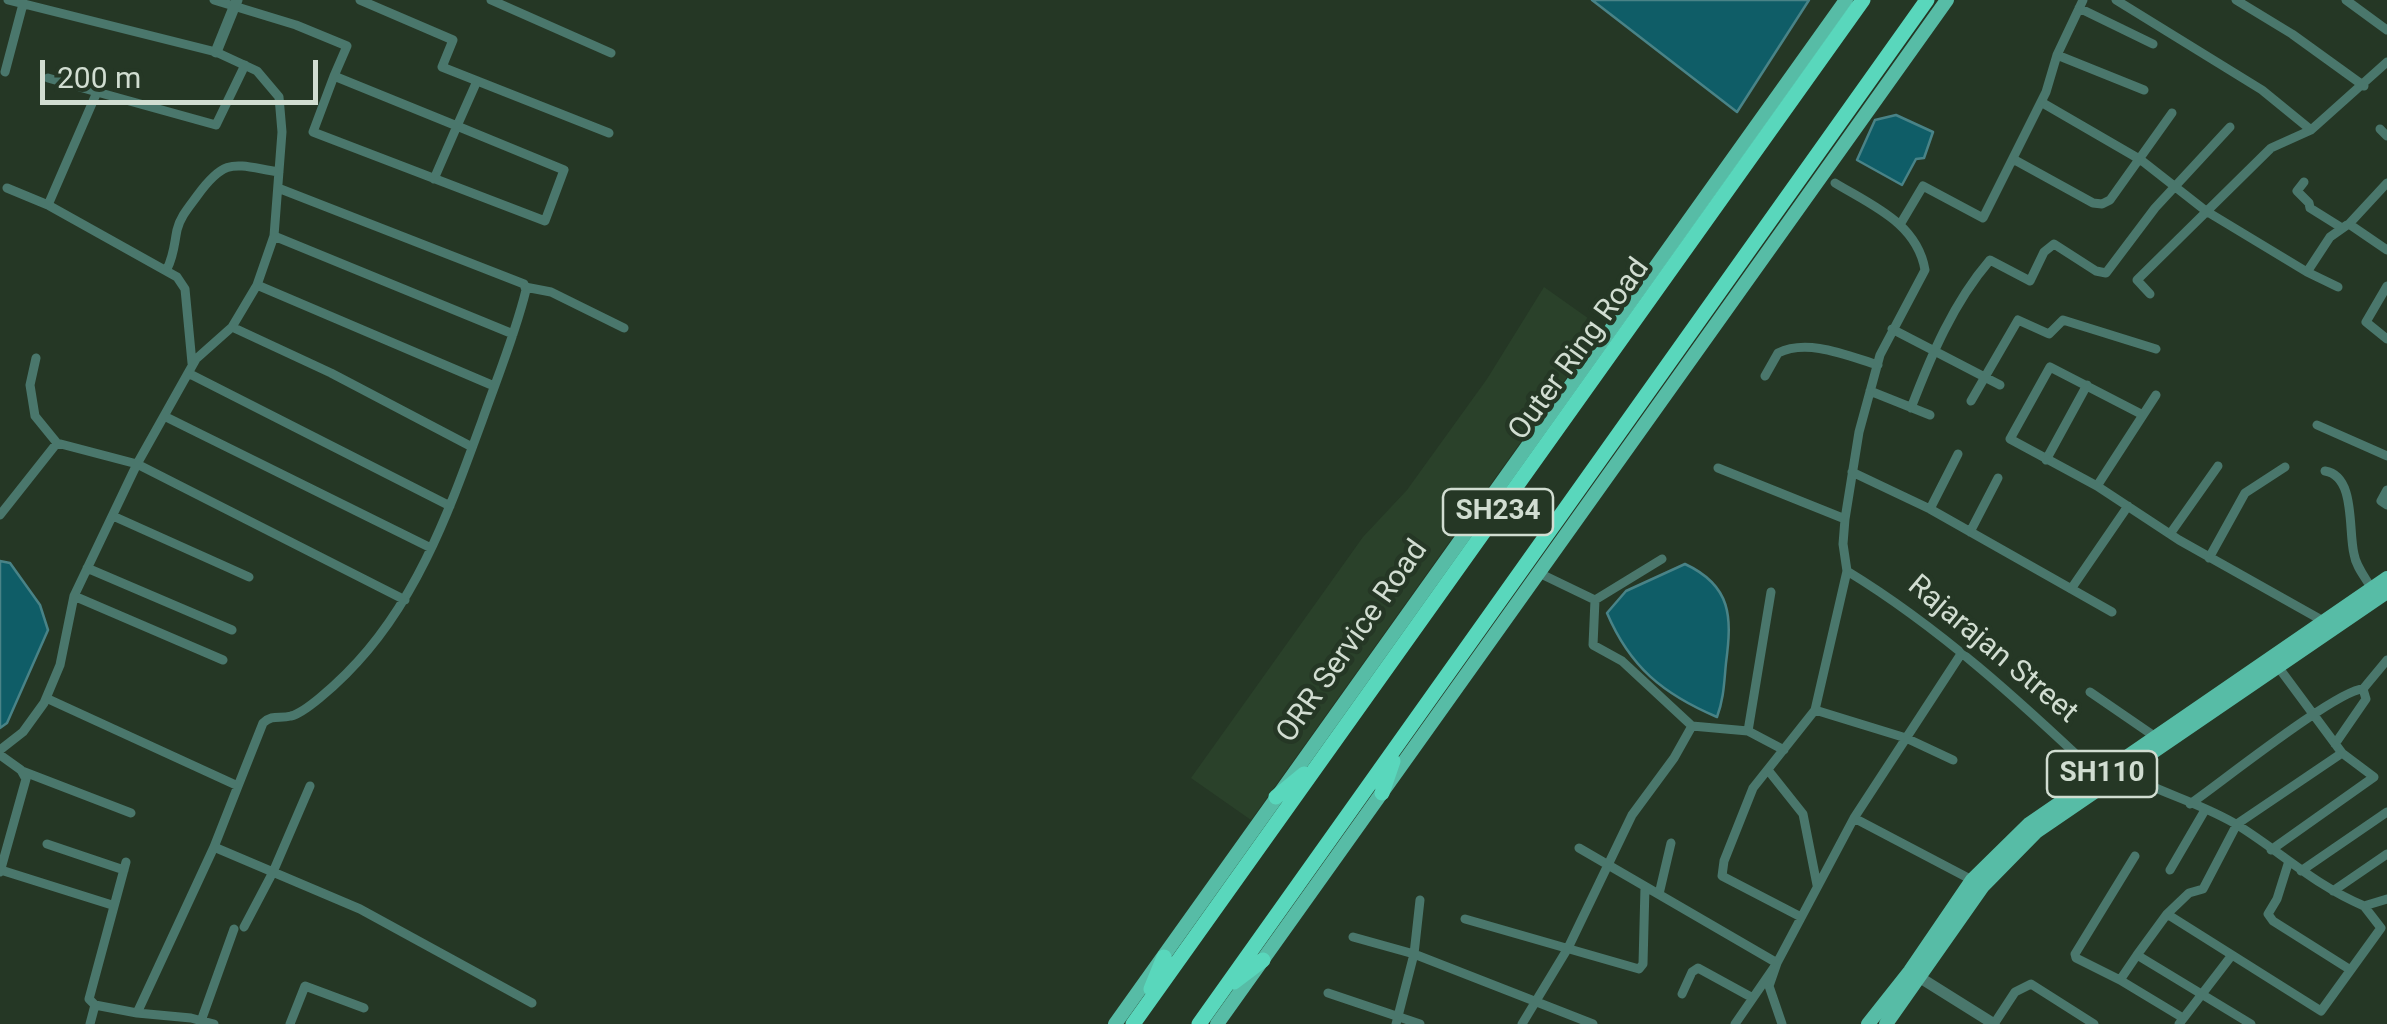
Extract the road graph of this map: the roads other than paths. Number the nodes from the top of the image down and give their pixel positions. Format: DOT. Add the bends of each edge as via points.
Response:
graph roads {
  1 [pos="214,0"];
  2 [pos="360,0"];
  3 [pos="491,0"];
  4 [pos="1846,0"];
  5 [pos="1862,0"];
  6 [pos="1927,0"];
  7 [pos="1946,0"];
  8 [pos="2116,0"];
  9 [pos="2236,0"];
  10 [pos="2346,0"];
  11 [pos="17,2"];
  12 [pos="236,3"];
  13 [pos="2079,3"];
  14 [pos="2387,30"];
  15 [pos="2154,44"];
  16 [pos="216,52"];
  17 [pos="611,53"];
  18 [pos="2057,55"];
  19 [pos="2387,62"];
  20 [pos="245,65"];
  21 [pos="5,72"];
  22 [pos="334,76"];
  23 [pos="48,78"];
  24 [pos="477,81"];
  25 [pos="2364,86"];
  26 [pos="2144,90"];
  27 [pos="97,92"];
  28 [pos="2041,102"];
  29 [pos="2172,113"];
  30 [pos="457,126"];
  31 [pos="2230,127"];
  32 [pos="2310,130"];
  33 [pos="610,133"];
  34 [pos="2013,158"];
  35 [pos="2141,160"];
  36 [pos="280,172"];
  37 [pos="434,178"];
  38 [pos="2304,182"];
  39 [pos="1835,183"];
  40 [pos="2387,183"];
  41 [pos="6,188"];
  42 [pos="278,188"];
  43 [pos="2174,188"];
  44 [pos="48,205"];
  45 [pos="2206,212"];
  46 [pos="1901,223"];
  47 [pos="2346,226"];
  48 [pos="274,236"];
  49 [pos="2387,250"];
  50 [pos="168,269"];
  51 [pos="2307,272"];
  52 [pos="257,286"];
  53 [pos="2387,286"];
  54 [pos="525,287"];
  55 [pos="2338,287"];
  56 [pos="2150,294"];
  57 [pos="232,327"];
  58 [pos="624,328"];
  59 [pos="1892,329"];
  60 [pos="512,334"];
  61 [pos="2387,339"];
  62 [pos="1934,349"];
  63 [pos="2156,349"];
  64 [pos="36,358"];
  65 [pos="1878,365"];
  66 [pos="190,369"];
  67 [pos="1765,376"];
  68 [pos="1986,377"];
  69 [pos="2000,385"];
  70 [pos="2087,385"];
  71 [pos="494,386"];
  72 [pos="1870,391"];
  73 [pos="2156,395"];
  74 [pos="1971,402"];
  75 [pos="1911,408"];
  76 [pos="2142,415"];
  77 [pos="164,416"];
  78 [pos="1930,416"];
  79 [pos="2317,425"];
  80 [pos="56,443"];
  81 [pos="472,446"];
  82 [pos="1958,454"];
  83 [pos="2387,456"];
  84 [pos="2046,460"];
  85 [pos="137,464"];
  86 [pos="2218,466"];
  87 [pos="2285,467"];
  88 [pos="1718,468"];
  89 [pos="2324,470"];
  90 [pos="1852,472"];
  91 [pos="1998,478"];
  92 [pos="2097,486"];
  93 [pos="2387,490"];
  94 [pos="2387,504"];
  95 [pos="450,506"];
  96 [pos="2128,506"];
  97 [pos="1930,509"];
  98 [pos="0,515"];
  99 [pos="113,516"];
  100 [pos="1845,518"];
  101 [pos="1970,532"];
  102 [pos="2170,534"];
  103 [pos="431,548"];
  104 [pos="2210,558"];
  105 [pos="1662,560"];
  106 [pos="87,568"];
  107 [pos="1847,571"];
  108 [pos="1539,573"];
  109 [pos="249,577"];
  110 [pos="2387,578"];
  111 [pos="2071,589"];
  112 [pos="2379,590"];
  113 [pos="1771,592"];
  114 [pos="74,596"];
  115 [pos="405,600"];
  116 [pos="1594,600"];
  117 [pos="2112,612"];
  118 [pos="2325,622"];
  119 [pos="232,630"];
  120 [pos="1961,654"];
  121 [pos="223,660"];
  122 [pos="2387,660"];
  123 [pos="2279,668"];
  124 [pos="2363,689"];
  125 [pos="2090,692"];
  126 [pos="46,698"];
  127 [pos="1815,710"];
  128 [pos="2314,716"];
  129 [pos="1692,726"];
  130 [pos="1748,731"];
  131 [pos="1906,738"];
  132 [pos="2157,738"];
  133 [pos="1399,743"];
  134 [pos="2339,749"];
  135 [pos="1784,750"];
  136 [pos="0,752"];
  137 [pos="1324,756"];
  138 [pos="1953,760"];
  139 [pos="2120,769"];
  140 [pos="21,770"];
  141 [pos="1768,770"];
  142 [pos="2374,777"];
  143 [pos="2102,780"];
  144 [pos="2387,783"];
  145 [pos="238,786"];
  146 [pos="310,786"];
  147 [pos="1382,793"];
  148 [pos="1276,797"];
  149 [pos="2190,804"];
  150 [pos="2205,810"];
  151 [pos="2387,812"];
  152 [pos="131,814"];
  153 [pos="1854,818"];
  154 [pos="2237,824"];
  155 [pos="1672,843"];
  156 [pos="47,844"];
  157 [pos="214,847"];
  158 [pos="1579,848"];
  159 [pos="2271,850"];
  160 [pos="2387,854"];
  161 [pos="2135,856"];
  162 [pos="2288,864"];
  163 [pos="1608,865"];
  164 [pos="2170,870"];
  165 [pos="0,871"];
  166 [pos="2300,871"];
  167 [pos="273,872"];
  168 [pos="1972,880"];
  169 [pos="1645,887"];
  170 [pos="1818,888"];
  171 [pos="2333,891"];
  172 [pos="1659,894"];
  173 [pos="2387,898"];
  174 [pos="1420,900"];
  175 [pos="112,905"];
  176 [pos="2364,906"];
  177 [pos="2167,914"];
  178 [pos="1801,917"];
  179 [pos="1464,919"];
  180 [pos="2384,929"];
  181 [pos="1354,937"];
  182 [pos="1568,948"];
  183 [pos="1414,954"];
  184 [pos="2232,955"];
  185 [pos="2137,956"];
  186 [pos="1164,957"];
  187 [pos="1263,960"];
  188 [pos="1777,962"];
  189 [pos="2349,969"];
  190 [pos="1919,977"];
  191 [pos="2120,980"];
  192 [pos="1222,991"];
  193 [pos="1328,993"];
  194 [pos="1682,994"];
  195 [pos="2203,996"];
  196 [pos="1751,997"];
  197 [pos="1537,1000"];
  198 [pos="95,1004"];
  199 [pos="532,1004"];
  200 [pos="364,1008"];
  201 [pos="138,1013"];
  202 [pos="1138,1018"];
  203 [pos="164,1020"];
  204 [pos="1397,1020"];
  205 [pos="202,1021"];
  206 [pos="2181,1021"];
  207 [pos="90,1024"];
  208 [pos="214,1024"];
  209 [pos="290,1024"];
  210 [pos="1115,1024"];
  211 [pos="1198,1024"];
  212 [pos="1217,1024"];
  213 [pos="1420,1024"];
  214 [pos="1522,1024"];
  215 [pos="1594,1024"];
  216 [pos="1735,1024"];
  217 [pos="1782,1024"];
  218 [pos="1868,1024"];
  219 [pos="1886,1024"];
  220 [pos="1994,1024"];
  221 [pos="2094,1024"];
  222 [pos="2249,1024"];
  1 -- 12 [label="street"];
  2 -- 24 [label="street" via="453,40 442,67"];
  3 -- 17 [label="street"];
  4 -- 148 [label="main road, ORR Service Road"];
  5 -- 137 [label="highway, Outer Ring Road / SH234"];
  6 -- 133 [label="highway, SH234"];
  7 -- 108 [label="main road"];
  8 -- 32 [label="street" via="2238,74"];
  9 -- 25 [label="street"];
  10 -- 14 [label="street"];
  11 -- 16 [label="street"];
  11 -- 21 [label="street"];
  12 -- 16 [label="street"];
  12 -- 22 [label="street" via="347,46"];
  13 -- 15 [label="street"];
  13 -- 18 [label="street"];
  16 -- 20 [label="street"];
  18 -- 26 [label="street"];
  18 -- 28 [label="street"];
  19 -- 25 [label="street"];
  20 -- 27 [label="street" via="216,125"];
  20 -- 36 [label="street" via="279,97"];
  22 -- 30 [label="street"];
  22 -- 37 [label="street" via="313,132"];
  23 -- 27 [label="street"];
  24 -- 30 [label="street"];
  24 -- 33 [label="street"];
  25 -- 32 [label="street"];
  27 -- 44 [label="street"];
  28 -- 34 [label="street"];
  28 -- 35 [label="street"];
  29 -- 35 [label="street"];
  30 -- 37 [label="street"];
  30 -- 37 [label="street" via="564,170 545,221"];
  31 -- 43 [label="street"];
  32 -- 45 [label="street" via="2271,148"];
  34 -- 35 [label="street" via="2102,204"];
  34 -- 46 [label="street" via="1983,218 1923,186"];
  35 -- 43 [label="street"];
  36 -- 42 [label="street"];
  36 -- 50 [label="street" via="227,166 213,174 182,216"];
  38 -- 47 [label="street" via="2297,192 2310,208"];
  39 -- 46 [label="street"];
  40 -- 47 [label="street"];
  41 -- 44 [label="street"];
  42 -- 48 [label="street"];
  42 -- 54 [label="street"];
  43 -- 45 [label="street"];
  43 -- 62 [label="street" via="2106,273 2054,244 2030,281 1990,260"];
  44 -- 50 [label="street"];
  45 -- 51 [label="street"];
  45 -- 56 [label="street" via="2137,280"];
  46 -- 59 [label="street" via="1925,270"];
  47 -- 49 [label="street"];
  47 -- 51 [label="street"];
  48 -- 52 [label="street"];
  48 -- 60 [label="street"];
  50 -- 66 [label="street" via="184,289"];
  51 -- 55 [label="street"];
  52 -- 57 [label="street"];
  52 -- 71 [label="street"];
  53 -- 61 [label="street" via="2366,322"];
  54 -- 58 [label="street" via="551,292"];
  54 -- 60 [label="street"];
  57 -- 66 [label="street"];
  57 -- 81 [label="street"];
  59 -- 62 [label="street"];
  59 -- 65 [label="street"];
  60 -- 71 [label="street"];
  62 -- 68 [label="street"];
  62 -- 75 [label="street"];
  63 -- 68 [label="street" via="2063,320 2049,334 2018,320"];
  64 -- 80 [label="street" via="30,384 35,416"];
  65 -- 67 [label="street" via="1795,348 1778,353"];
  65 -- 72 [label="street"];
  66 -- 77 [label="street"];
  66 -- 95 [label="street"];
  68 -- 69 [label="street"];
  68 -- 74 [label="street"];
  70 -- 76 [label="street"];
  70 -- 84 [label="street"];
  70 -- 84 [label="street" via="2050,367 2011,434 2012,442"];
  71 -- 81 [label="street"];
  72 -- 75 [label="street"];
  72 -- 90 [label="street"];
  73 -- 76 [label="street"];
  75 -- 78 [label="street"];
  76 -- 92 [label="street"];
  77 -- 85 [label="street"];
  77 -- 103 [label="street"];
  79 -- 83 [label="street"];
  80 -- 85 [label="street"];
  80 -- 98 [label="street"];
  81 -- 95 [label="street"];
  82 -- 97 [label="street"];
  84 -- 92 [label="street"];
  85 -- 99 [label="street"];
  85 -- 115 [label="street"];
  86 -- 102 [label="street"];
  87 -- 104 [label="street" via="2245,493"];
  88 -- 100 [label="street"];
  89 -- 112 [label="street" via="2344,485 2356,564"];
  90 -- 97 [label="street"];
  90 -- 100 [label="street"];
  91 -- 101 [label="street"];
  92 -- 96 [label="street"];
  93 -- 94 [label="street" via="2381,501"];
  95 -- 103 [label="street"];
  96 -- 102 [label="street"];
  96 -- 111 [label="street"];
  97 -- 101 [label="street"];
  99 -- 106 [label="street"];
  99 -- 109 [label="street"];
  100 -- 107 [label="street"];
  101 -- 111 [label="street"];
  102 -- 104 [label="street"];
  103 -- 115 [label="street"];
  104 -- 118 [label="street"];
  105 -- 116 [label="street"];
  106 -- 114 [label="street"];
  106 -- 119 [label="street"];
  107 -- 120 [label="street, Rajarajan Street"];
  107 -- 127 [label="street"];
  108 -- 116 [label="street"];
  108 -- 147 [label="main road"];
  110 -- 112 [label="main road, SH110"];
  111 -- 117 [label="street"];
  112 -- 118 [label="main road, SH110"];
  112 -- 123 [label="main road, SH110"];
  113 -- 130 [label="street"];
  114 -- 121 [label="street"];
  114 -- 126 [label="street"];
  115 -- 145 [label="street" via="342,678 292,716 263,724"];
  116 -- 129 [label="street" via="1593,645 1622,661"];
  118 -- 132 [label="main road, SH110"];
  120 -- 131 [label="street"];
  120 -- 143 [label="street, Rajarajan Street"];
  122 -- 124 [label="street"];
  123 -- 128 [label="street"];
  123 -- 139 [label="main road, SH110"];
  124 -- 128 [label="street"];
  124 -- 134 [label="street" via="2366,699"];
  125 -- 132 [label="street"];
  126 -- 136 [label="street"];
  126 -- 145 [label="street"];
  127 -- 131 [label="street"];
  127 -- 135 [label="street"];
  128 -- 134 [label="street"];
  128 -- 149 [label="street"];
  129 -- 130 [label="street"];
  129 -- 163 [label="street" via="1632,814"];
  130 -- 135 [label="street"];
  131 -- 138 [label="street"];
  131 -- 153 [label="street"];
  132 -- 139 [label="main road, SH110"];
  133 -- 147 [label="highway"];
  133 -- 192 [label="highway, SH234"];
  134 -- 142 [label="street"];
  134 -- 154 [label="street"];
  135 -- 141 [label="street"];
  136 -- 140 [label="street"];
  137 -- 148 [label="highway"];
  137 -- 202 [label="highway, Outer Ring Road / SH234"];
  139 -- 143 [label="main road, SH110"];
  139 -- 149 [label="street"];
  140 -- 152 [label="street"];
  140 -- 165 [label="street" via="26,779"];
  141 -- 170 [label="street" via="1803,814"];
  141 -- 178 [label="street" via="1753,788 1722,876"];
  142 -- 144 [label="street"];
  142 -- 159 [label="street"];
  143 -- 168 [label="main road, SH110" via="2029,824"];
  143 -- 190 [label="main road, SH110" via="2005,861"];
  145 -- 157 [label="street"];
  146 -- 167 [label="street"];
  147 -- 187 [label="main road"];
  148 -- 186 [label="main road, ORR Service Road"];
  149 -- 150 [label="street"];
  150 -- 154 [label="street"];
  150 -- 164 [label="street"];
  151 -- 166 [label="street"];
  153 -- 168 [label="street"];
  153 -- 170 [label="street"];
  154 -- 159 [label="street"];
  154 -- 177 [label="street" via="2203,889"];
  155 -- 172 [label="street"];
  156 -- 175 [label="street" via="125,866"];
  157 -- 167 [label="street"];
  157 -- 201 [label="street"];
  158 -- 163 [label="street"];
  159 -- 162 [label="street"];
  160 -- 171 [label="street"];
  161 -- 191 [label="street" via="2075,954"];
  162 -- 166 [label="street"];
  162 -- 189 [label="street" via="2268,914"];
  163 -- 169 [label="street"];
  163 -- 182 [label="street"];
  165 -- 175 [label="street"];
  166 -- 171 [label="street"];
  167 -- 199 [label="street" via="360,909"];
  167 -- 205 [label="street" via="239,928"];
  168 -- 218 [label="main road, SH110"];
  169 -- 172 [label="street"];
  169 -- 182 [label="street" via="1639,969"];
  170 -- 178 [label="street"];
  171 -- 176 [label="street"];
  172 -- 188 [label="street"];
  173 -- 176 [label="street"];
  174 -- 183 [label="street"];
  175 -- 198 [label="street" via="89,999"];
  176 -- 180 [label="street"];
  177 -- 184 [label="street"];
  177 -- 185 [label="street"];
  178 -- 188 [label="street"];
  179 -- 182 [label="street"];
  180 -- 189 [label="street"];
  181 -- 183 [label="street"];
  182 -- 197 [label="street"];
  183 -- 197 [label="street"];
  183 -- 204 [label="street"];
  184 -- 189 [label="street" via="2321,1011"];
  184 -- 195 [label="street"];
  185 -- 191 [label="street"];
  185 -- 195 [label="street"];
  186 -- 202 [label="highway"];
  186 -- 210 [label="main road, ORR Service Road"];
  187 -- 192 [label="highway"];
  187 -- 212 [label="main road"];
  188 -- 196 [label="street"];
  188 -- 217 [label="street" via="1769,986"];
  190 -- 219 [label="main road, SH110"];
  190 -- 220 [label="street"];
  191 -- 206 [label="street"];
  192 -- 211 [label="highway, SH234"];
  193 -- 204 [label="street"];
  194 -- 196 [label="street" via="1698,968"];
  195 -- 206 [label="street"];
  195 -- 222 [label="street"];
  196 -- 216 [label="street"];
  197 -- 214 [label="street"];
  197 -- 215 [label="street"];
  198 -- 201 [label="street"];
  198 -- 207 [label="street"];
  200 -- 209 [label="street" via="306,986"];
  201 -- 203 [label="street"];
  203 -- 205 [label="street"];
  204 -- 213 [label="street"];
  205 -- 208 [label="street"];
  220 -- 221 [label="street" via="2015,992 2032,984"];
}
